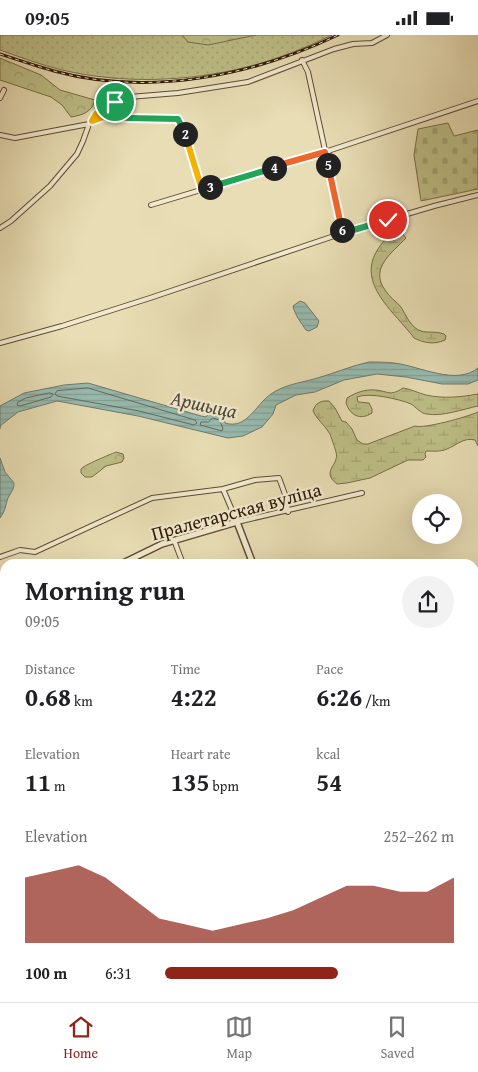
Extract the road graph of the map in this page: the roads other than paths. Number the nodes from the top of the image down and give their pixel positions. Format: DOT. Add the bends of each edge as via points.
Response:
graph roads {
  1 [pos="387,35"];
  2 [pos="302,60"];
  3 [pos="4,90"];
  4 [pos="0,98"];
  5 [pos="478,101"];
  6 [pos="90,122"];
  7 [pos="0,135"];
  8 [pos="325,152"];
  9 [pos="202,190"];
  10 [pos="478,195"];
  11 [pos="151,205"];
  12 [pos="0,227"];
  13 [pos="343,233"];
  14 [pos="0,343"];
  15 [pos="223,489"];
  16 [pos="362,493"];
  17 [pos="288,512"];
  18 [pos="237,522"];
  19 [pos="174,540"];
  20 [pos="0,557"];
  21 [pos="131,559"];
  22 [pos="181,559"];
  23 [pos="250,559"];
  1 -- 2 [label="street" via="372,43 353,44"];
  2 -- 6 [label="street" via="248,82 130,97 107,106"];
  2 -- 8 [label="street" via="308,72"];
  3 -- 4 [label="street"];
  5 -- 8 [label="street"];
  6 -- 7 [label="street" via="15,138"];
  6 -- 9 [label="street" via="103,117 178,119"];
  6 -- 12 [label="street" via="84,141 68,166 11,221"];
  8 -- 9 [label="street"];
  8 -- 13 [label="street"];
  9 -- 11 [label="street"];
  10 -- 13 [label="street"];
  13 -- 14 [label="street"];
  15 -- 17 [label="street" via="254,480 279,478"];
  15 -- 18 [label="street"];
  15 -- 20 [label="street" via="152,498 35,553 20,550"];
  16 -- 17 [label="street, Пралетарская вуліца"];
  17 -- 18 [label="street, Пралетарская вуліца"];
  18 -- 19 [label="street, Пралетарская вуліца"];
  18 -- 23 [label="street"];
  19 -- 21 [label="street, Пралетарская вуліца"];
  19 -- 22 [label="street"];
}
